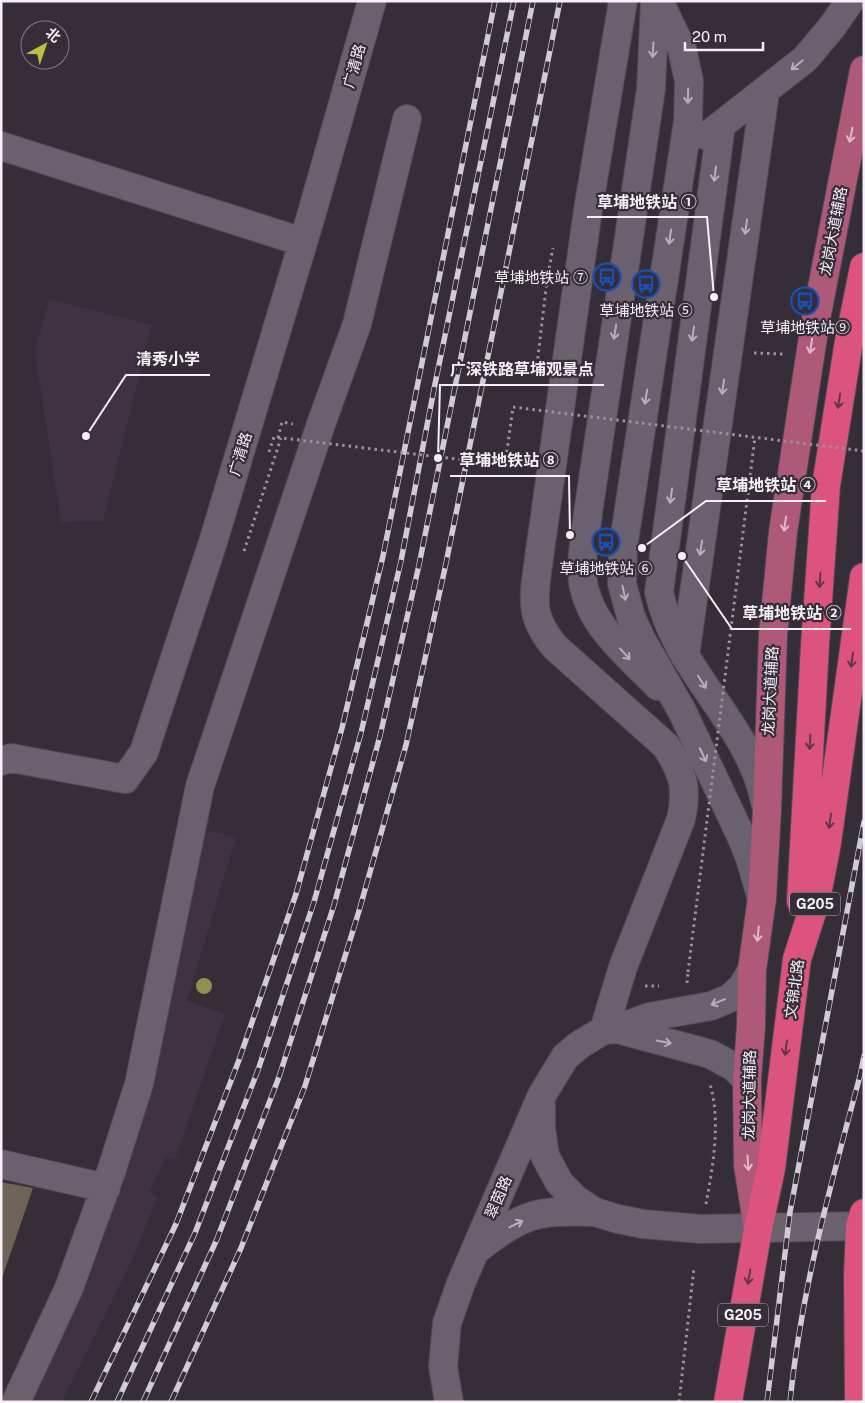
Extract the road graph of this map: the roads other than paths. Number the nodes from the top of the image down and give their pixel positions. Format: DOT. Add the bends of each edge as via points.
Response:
graph roads {
  1 [pos="372,1"];
  2 [pos="623,1"];
  3 [pos="654,1"];
  4 [pos="659,1"];
  5 [pos="850,1"];
  6 [pos="864,70"];
  7 [pos="765,92"];
  8 [pos="407,119"];
  9 [pos="721,125"];
  10 [pos="1,146"];
  11 [pos="682,154"];
  12 [pos="304,242"];
  13 [pos="864,267"];
  14 [pos="864,577"];
  15 [pos="685,656"];
  16 [pos="682,711"];
  17 [pos="1,761"];
  18 [pos="767,810"];
  19 [pos="762,898"];
  20 [pos="797,959"];
  21 [pos="752,970"];
  22 [pos="610,1029"];
  23 [pos="747,1080"];
  24 [pos="542,1095"];
  25 [pos="1,1164"];
  26 [pos="106,1188"];
  27 [pos="595,1212"];
  28 [pos="863,1221"];
  29 [pos="758,1229"];
  30 [pos="475,1251"];
  31 [pos="16,1402"];
  32 [pos="449,1402"];
  33 [pos="728,1402"];
  34 [pos="859,1402"];
  1 -- 12 [label="street, 广清路"];
  2 -- 22 [label="street" via="588,210 535,603 543,633 666,746 679,766 684,786 681,819 623,967"];
  3 -- 16 [label="street, one-way" via="650,89 588,513 582,576 597,618"];
  4 -- 11 [label="street, one-way" via="682,48 689,81 688,120"];
  5 -- 7 [label="street, one-way" via="832,28 805,58"];
  6 -- 18 [label="main road, 龙岗大道辅路, one-way" via="815,324 783,532 773,635"];
  7 -- 9 [label="street"];
  7 -- 15 [label="street, one-way"];
  8 -- 26 [label="street" via="357,324 200,786 139,1084"];
  9 -- 11 [label="street"];
  9 -- 15 [label="street, one-way" via="659,592 663,612"];
  10 -- 12 [label="street"];
  11 -- 16 [label="street, one-way" via="622,572 626,600 641,639"];
  12 -- 17 [label="street, 广清路" via="199,587 144,752 125,779 11,758"];
  13 -- 20 [label="highway, one-way" via="826,486"];
  14 -- 20 [label="highway, 文锦北路 / G205, one-way" via="827,843 816,900"];
  15 -- 18 [label="street, one-way" via="747,752 762,787"];
  16 -- 19 [label="street, one-way" via="741,836"];
  18 -- 19 [label="main road, 龙岗大道辅路"];
  19 -- 21 [label="main road, 龙岗大道辅路, one-way"];
  20 -- 29 [label="highway, 文锦北路 / G205, one-way" via="771,1169"];
  21 -- 22 [label="street, 翠茵路, one-way" via="742,987 730,998 711,1006 649,1017"];
  21 -- 23 [label="main road, 龙岗大道辅路"];
  22 -- 23 [label="street, one-way" via="710,1054 734,1067"];
  22 -- 24 [label="street, 翠茵路" via="579,1044 565,1058"];
  23 -- 29 [label="main road, 龙岗大道辅路, one-way" via="748,1165"];
  24 -- 27 [label="street" via="540,1128 545,1156 559,1182 575,1199"];
  24 -- 30 [label="street, 翠茵路"];
  25 -- 26 [label="street"];
  26 -- 31 [label="street" via="70,1288"];
  27 -- 29 [label="street" via="643,1224"];
  30 -- 27 [label="street, one-way" via="513,1224 534,1216 554,1212"];
  28 -- 29 [label="street"];
  28 -- 34 [label="highway" via="858,1274"];
  29 -- 33 [label="highway, 文锦北路 / G205, one-way"];
  30 -- 32 [label="street, 翠茵路" via="447,1324 443,1366"];
}
